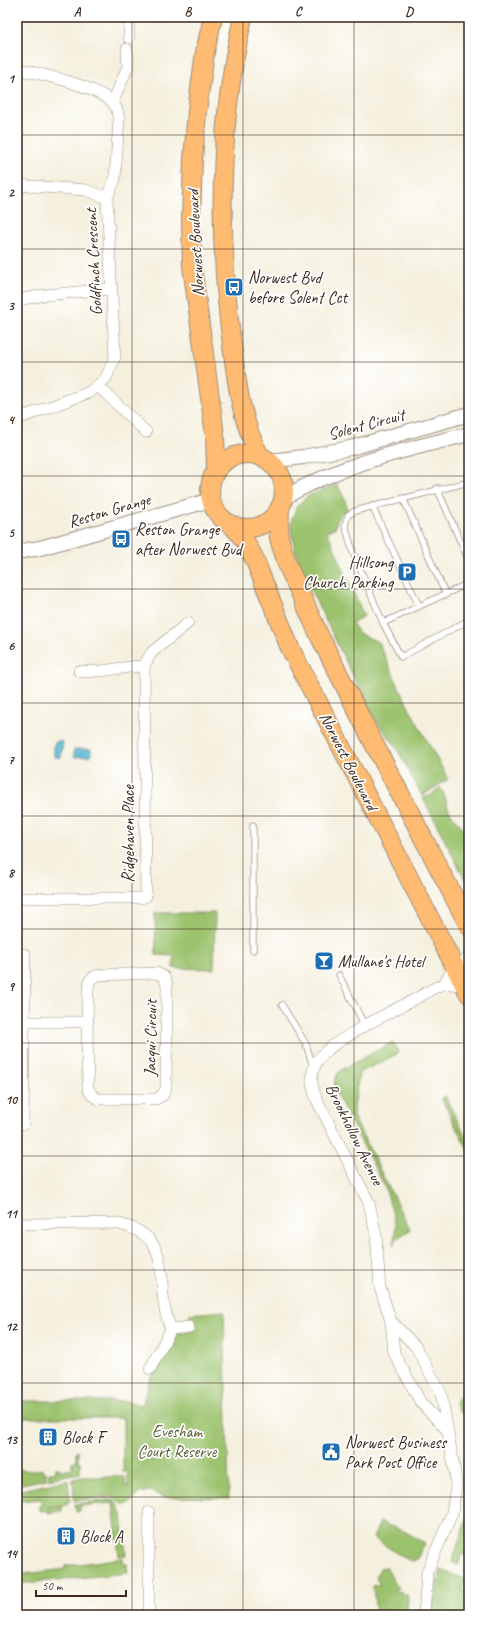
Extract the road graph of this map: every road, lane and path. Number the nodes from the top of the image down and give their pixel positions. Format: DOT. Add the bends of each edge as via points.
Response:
graph roads {
  1 [pos="129,17"];
  2 [pos="213,17"];
  3 [pos="243,17"];
  4 [pos="17,68"];
  5 [pos="113,102"];
  6 [pos="17,185"];
  7 [pos="107,198"];
  8 [pos="110,289"];
  9 [pos="17,300"];
  10 [pos="98,386"];
  11 [pos="469,414"];
  12 [pos="17,419"];
  13 [pos="146,432"];
  14 [pos="469,434"];
  15 [pos="265,458"];
  16 [pos="216,469"];
  17 [pos="469,482"];
  18 [pos="437,488"];
  19 [pos="403,498"];
  20 [pos="210,500"];
  21 [pos="281,503"];
  22 [pos="372,506"];
  23 [pos="233,526"];
  24 [pos="17,552"];
  25 [pos="469,561"];
  26 [pos="469,583"];
  27 [pos="446,594"];
  28 [pos="419,606"];
  29 [pos="469,620"];
  30 [pos="188,623"];
  31 [pos="384,623"];
  32 [pos="144,666"];
  33 [pos="79,672"];
  34 [pos="253,825"];
  35 [pos="17,898"];
  36 [pos="469,926"];
  37 [pos="253,950"];
  38 [pos="25,954"];
  39 [pos="462,962"];
  40 [pos="339,975"];
  41 [pos="444,984"];
  42 [pos="467,987"];
  43 [pos="282,1005"];
  44 [pos="21,1022"];
  45 [pos="88,1022"];
  46 [pos="365,1026"];
  47 [pos="313,1068"];
  48 [pos="23,1124"];
  49 [pos="17,1224"];
  50 [pos="391,1321"];
  51 [pos="189,1327"];
  52 [pos="171,1329"];
  53 [pos="150,1369"];
  54 [pos="448,1431"];
  55 [pos="149,1512"];
  56 [pos="149,1615"];
  57 [pos="424,1615"];
  1 -- 5 [label="street" via="128,66"];
  2 -- 16 [label="main road, Norwest Boulevard" via="197,111 191,219 192,266 215,435"];
  3 -- 15 [label="main road, Norwest Boulevard" via="226,121 222,225 227,310 238,388 246,427"];
  4 -- 5 [label="street" via="106,96"];
  5 -- 7 [label="street, Goldfinch Crescent" via="119,119 115,179"];
  6 -- 7 [label="street" via="86,190"];
  7 -- 8 [label="street, Goldfinch Crescent"];
  8 -- 9 [label="street"];
  8 -- 10 [label="street, Goldfinch Crescent" via="115,357 106,378"];
  10 -- 12 [label="street, Goldfinch Crescent" via="80,397"];
  10 -- 13 [label="street"];
  11 -- 15 [label="street, Solent Circuit" via="350,448 309,456"];
  14 -- 21 [label="street" via="331,474 308,483"];
  15 -- 16 [label="main road" via="244,454 223,462"];
  15 -- 21 [label="main road" via="282,477"];
  16 -- 20 [label="main road" via="210,487"];
  17 -- 18 [label="lane"];
  18 -- 19 [label="lane"];
  18 -- 25 [label="lane"];
  19 -- 22 [label="lane"];
  19 -- 27 [label="lane"];
  20 -- 23 [label="main road" via="215,512"];
  20 -- 24 [label="street, Reston Grange" via="40,548"];
  21 -- 23 [label="main road" via="273,518 262,525 243,528"];
  21 -- 36 [label="main road, Norwest Boulevard" via="279,538 287,564 320,637"];
  22 -- 28 [label="lane"];
  22 -- 31 [label="lane" via="348,515 345,525"];
  23 -- 39 [label="main road, Norwest Boulevard" via="254,558 290,648"];
  26 -- 27 [label="lane"];
  27 -- 28 [label="lane"];
  28 -- 31 [label="lane"];
  29 -- 31 [label="lane" via="401,657"];
  30 -- 32 [label="street" via="152,652"];
  32 -- 33 [label="street"];
  32 -- 35 [label="street, Ridgehaven Place" via="146,896"];
  34 -- 37 [label="lane"];
  38 -- 44 [label="street"];
  39 -- 41 [label="street"];
  39 -- 42 [label="main road, Norwest Boulevard"];
  40 -- 46 [label="lane"];
  41 -- 42 [label="street"];
  41 -- 46 [label="street, Brookhollow Avenue"];
  43 -- 47 [label="lane" via="306,1044"];
  44 -- 45 [label="street"];
  44 -- 48 [label="street"];
  45 -- 45 [label="street, Jacqui Circuit" via="89,987 91,980 98,975 157,973 164,977 167,985 166,1088 163,1095 156,1098 98,1099 92,1095 88,1089"];
  46 -- 47 [label="street, Brookhollow Avenue" via="326,1050"];
  47 -- 50 [label="street, Brookhollow Avenue" via="311,1084 317,1100 369,1203 376,1235 380,1288"];
  49 -- 52 [label="street" via="113,1223 138,1231 160,1258 164,1309"];
  50 -- 54 [label="street, Brookhollow Avenue" via="416,1347 441,1393"];
  50 -- 54 [label="street, Brookhollow Avenue" via="394,1353 421,1403"];
  51 -- 52 [label="street"];
  52 -- 53 [label="street"];
  54 -- 57 [label="street, Brookhollow Avenue" via="455,1473 454,1500 447,1527 427,1572"];
  55 -- 56 [label="street"];
}
